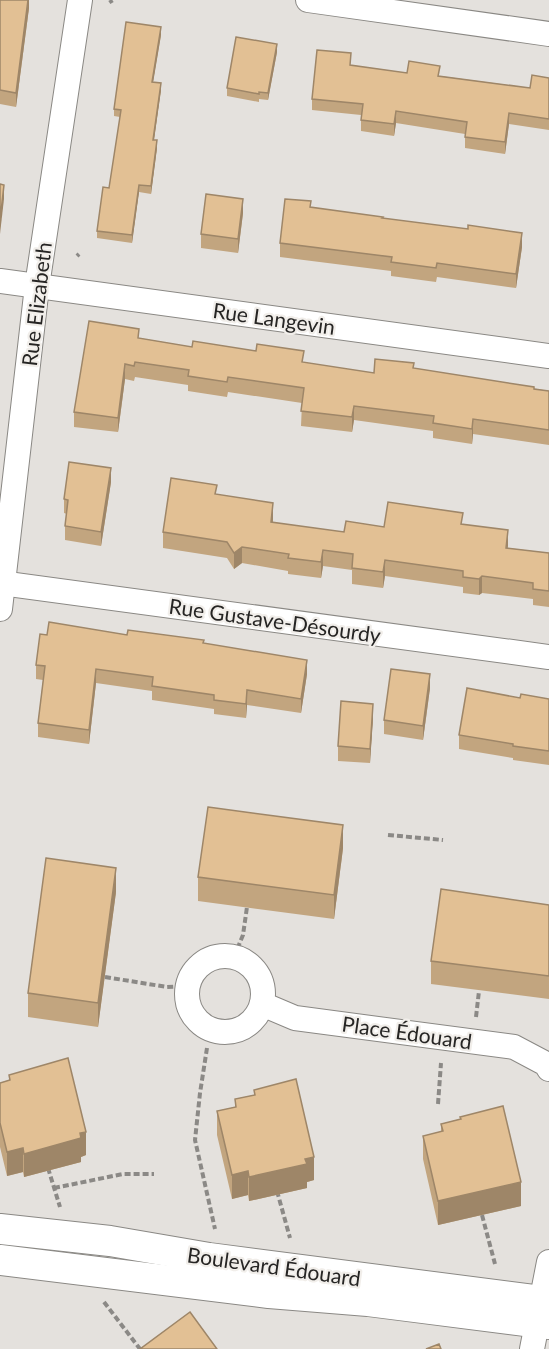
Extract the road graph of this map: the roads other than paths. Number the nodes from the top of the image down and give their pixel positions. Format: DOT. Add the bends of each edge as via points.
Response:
graph roads {
  1 [pos="80,0"];
  2 [pos="308,0"];
  3 [pos="549,34"];
  4 [pos="0,281"];
  5 [pos="37,286"];
  6 [pos="549,356"];
  7 [pos="1,583"];
  8 [pos="0,609"];
  9 [pos="549,657"];
  10 [pos="262,1004"];
  11 [pos="549,1068"];
  12 [pos="0,1229"];
  13 [pos="0,1260"];
  14 [pos="549,1262"];
  15 [pos="542,1320"];
  1 -- 5 [label="street, Rue Elizabeth"];
  2 -- 3 [label="street"];
  4 -- 5 [label="street, Rue Langevin"];
  5 -- 6 [label="street, Rue Langevin"];
  5 -- 7 [label="street, Rue Elizabeth"];
  7 -- 8 [label="street, Rue Elizabeth"];
  7 -- 9 [label="street, Rue Gustave-Désourdy"];
  10 -- 10 [label="street" via="261,980 246,961 211,958 201,963 190,977 188,999 192,1012 205,1025 224,1032 236,1030 248,1024"];
  10 -- 11 [label="street, Place Édouard" via="295,1018 514,1047"];
  12 -- 15 [label="street, Boulevard Édouard" via="110,1241"];
  13 -- 15 [label="street, Boulevard Édouard" via="269,1293"];
  14 -- 15 [label="street"];
}
